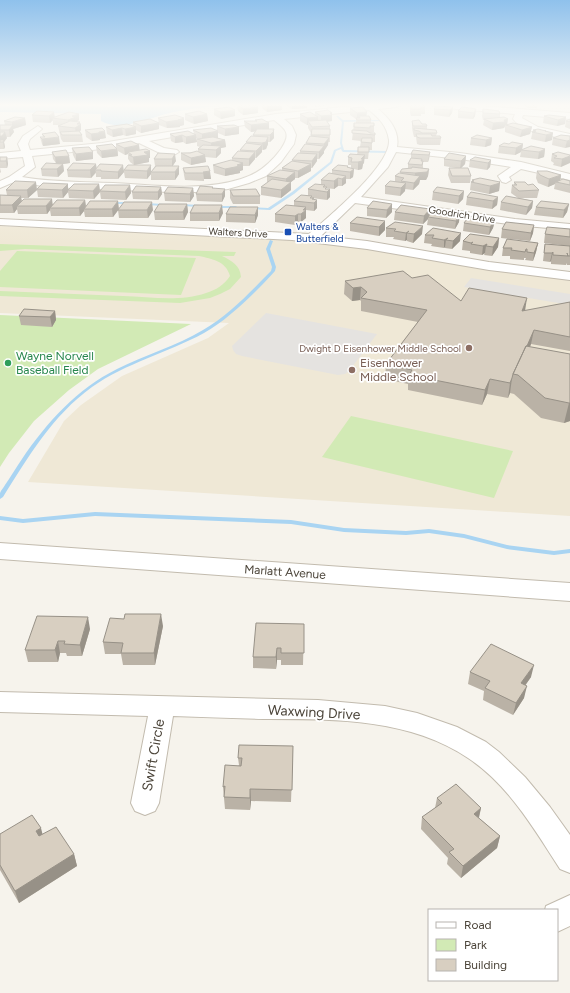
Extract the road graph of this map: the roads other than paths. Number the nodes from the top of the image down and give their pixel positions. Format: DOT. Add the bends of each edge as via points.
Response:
graph roads {
  1 [pos="53,151"];
  2 [pos="166,151"];
  3 [pos="283,151"];
  4 [pos="391,151"];
  5 [pos="410,151"];
  6 [pos="174,152"];
  7 [pos="27,154"];
  8 [pos="0,156"];
  9 [pos="522,165"];
  10 [pos="570,177"];
  11 [pos="13,179"];
  12 [pos="506,180"];
  13 [pos="0,185"];
  14 [pos="354,199"];
  15 [pos="0,222"];
  16 [pos="570,227"];
  17 [pos="312,238"];
  18 [pos="570,276"];
  19 [pos="0,551"];
  20 [pos="570,592"];
  21 [pos="0,702"];
  22 [pos="162,706"];
  23 [pos="145,803"];
  24 [pos="570,860"];
  25 [pos="570,910"];
  26 [pos="558,916"];
  1 -- 7 [label="street"];
  2 -- 6 [label="street"];
  3 -- 11 [label="street" via="268,170 235,186 185,188 45,183"];
  4 -- 14 [label="street" via="383,170"];
  5 -- 9 [label="street" via="459,155"];
  7 -- 8 [label="street"];
  7 -- 11 [label="street" via="30,167"];
  9 -- 10 [label="street"];
  9 -- 12 [label="street" via="503,176"];
  11 -- 13 [label="street"];
  14 -- 16 [label="street, Goodrich Drive" via="515,222"];
  14 -- 17 [label="street"];
  15 -- 17 [label="street, Walters Drive"];
  17 -- 18 [label="street, Walters Drive"];
  19 -- 20 [label="street, Marlatt Avenue"];
  21 -- 22 [label="street, Waxwing Drive"];
  22 -- 23 [label="street, Swift Circle"];
  22 -- 24 [label="street, Waxwing Drive" via="325,711 385,716 436,730 477,750 500,769 531,804"];
  25 -- 26 [label="street"];
}
